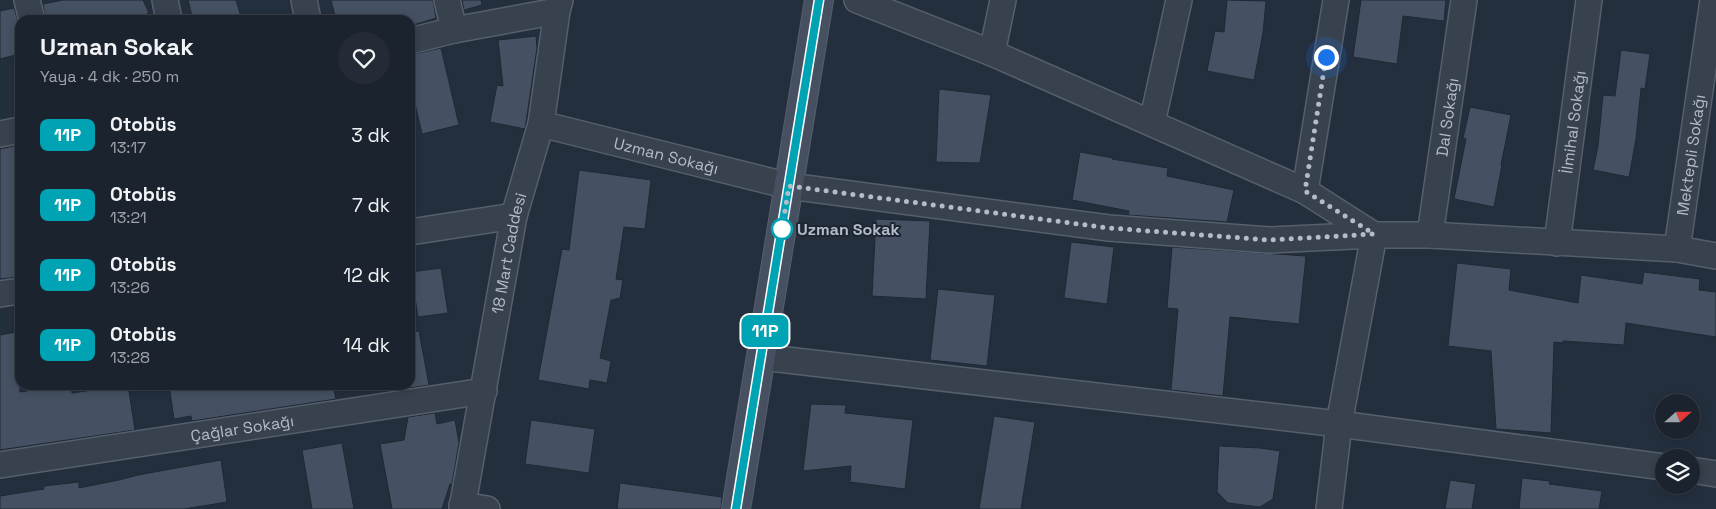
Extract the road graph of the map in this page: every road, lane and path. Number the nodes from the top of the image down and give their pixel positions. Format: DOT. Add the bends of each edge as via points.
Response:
graph roads {
  1 [pos="28,0"];
  2 [pos="165,0"];
  3 [pos="304,0"];
  4 [pos="447,0"];
  5 [pos="819,0"];
  6 [pos="857,0"];
  7 [pos="1003,0"];
  8 [pos="1179,0"];
  9 [pos="1336,0"];
  10 [pos="1464,0"];
  11 [pos="1589,0"];
  12 [pos="1713,0"];
  13 [pos="558,6"];
  14 [pos="31,15"];
  15 [pos="168,15"];
  16 [pos="307,15"];
  17 [pos="454,30"];
  18 [pos="415,40"];
  19 [pos="992,53"];
  20 [pos="1152,123"];
  21 [pos="542,124"];
  22 [pos="15,131"];
  23 [pos="0,134"];
  24 [pos="789,186"];
  25 [pos="1305,191"];
  26 [pos="514,216"];
  27 [pos="415,231"];
  28 [pos="1374,234"];
  29 [pos="1430,235"];
  30 [pos="1557,243"];
  31 [pos="1677,250"];
  32 [pos="1716,256"];
  33 [pos="15,292"];
  34 [pos="0,294"];
  35 [pos="761,356"];
  36 [pos="484,391"];
  37 [pos="1339,424"];
  38 [pos="0,465"];
  39 [pos="1655,466"];
  40 [pos="1700,471"];
  41 [pos="1716,474"];
  42 [pos="462,507"];
  43 [pos="487,509"];
  44 [pos="736,509"];
  45 [pos="1329,509"];
  1 -- 14 [label="street"];
  2 -- 15 [label="street"];
  3 -- 16 [label="street"];
  4 -- 17 [label="street"];
  5 -- 24 [label="main road"];
  6 -- 19 [label="street"];
  7 -- 19 [label="street"];
  8 -- 20 [label="street"];
  9 -- 25 [label="street"];
  10 -- 29 [label="street, Dal Sokağı"];
  11 -- 30 [label="street, İlmihal Sokağı"];
  12 -- 31 [label="street, Mektepli Sokağı"];
  13 -- 17 [label="street"];
  13 -- 21 [label="street, 18 Mart Caddesi"];
  17 -- 18 [label="street"];
  19 -- 20 [label="street"];
  20 -- 25 [label="street"];
  21 -- 24 [label="street, Uzman Sokağı"];
  21 -- 26 [label="street, 18 Mart Caddesi"];
  22 -- 23 [label="street"];
  24 -- 28 [label="street, Uzman Sokağı" via="1109,228 1269,240"];
  24 -- 35 [label="main road"];
  25 -- 28 [label="street"];
  26 -- 27 [label="street"];
  26 -- 36 [label="street, 18 Mart Caddesi"];
  28 -- 29 [label="street, Uzman Sokağı"];
  28 -- 37 [label="street"];
  29 -- 30 [label="street, Uzman Sokağı"];
  30 -- 31 [label="street, Uzman Sokağı"];
  31 -- 32 [label="street, Uzman Sokağı"];
  33 -- 34 [label="street"];
  35 -- 37 [label="street"];
  35 -- 44 [label="main road"];
  36 -- 38 [label="street, Çağlar Sokağı"];
  36 -- 42 [label="street, 18 Mart Caddesi"];
  37 -- 39 [label="street"];
  37 -- 45 [label="street"];
  40 -- 41 [label="street"];
  42 -- 43 [label="street"];
}
